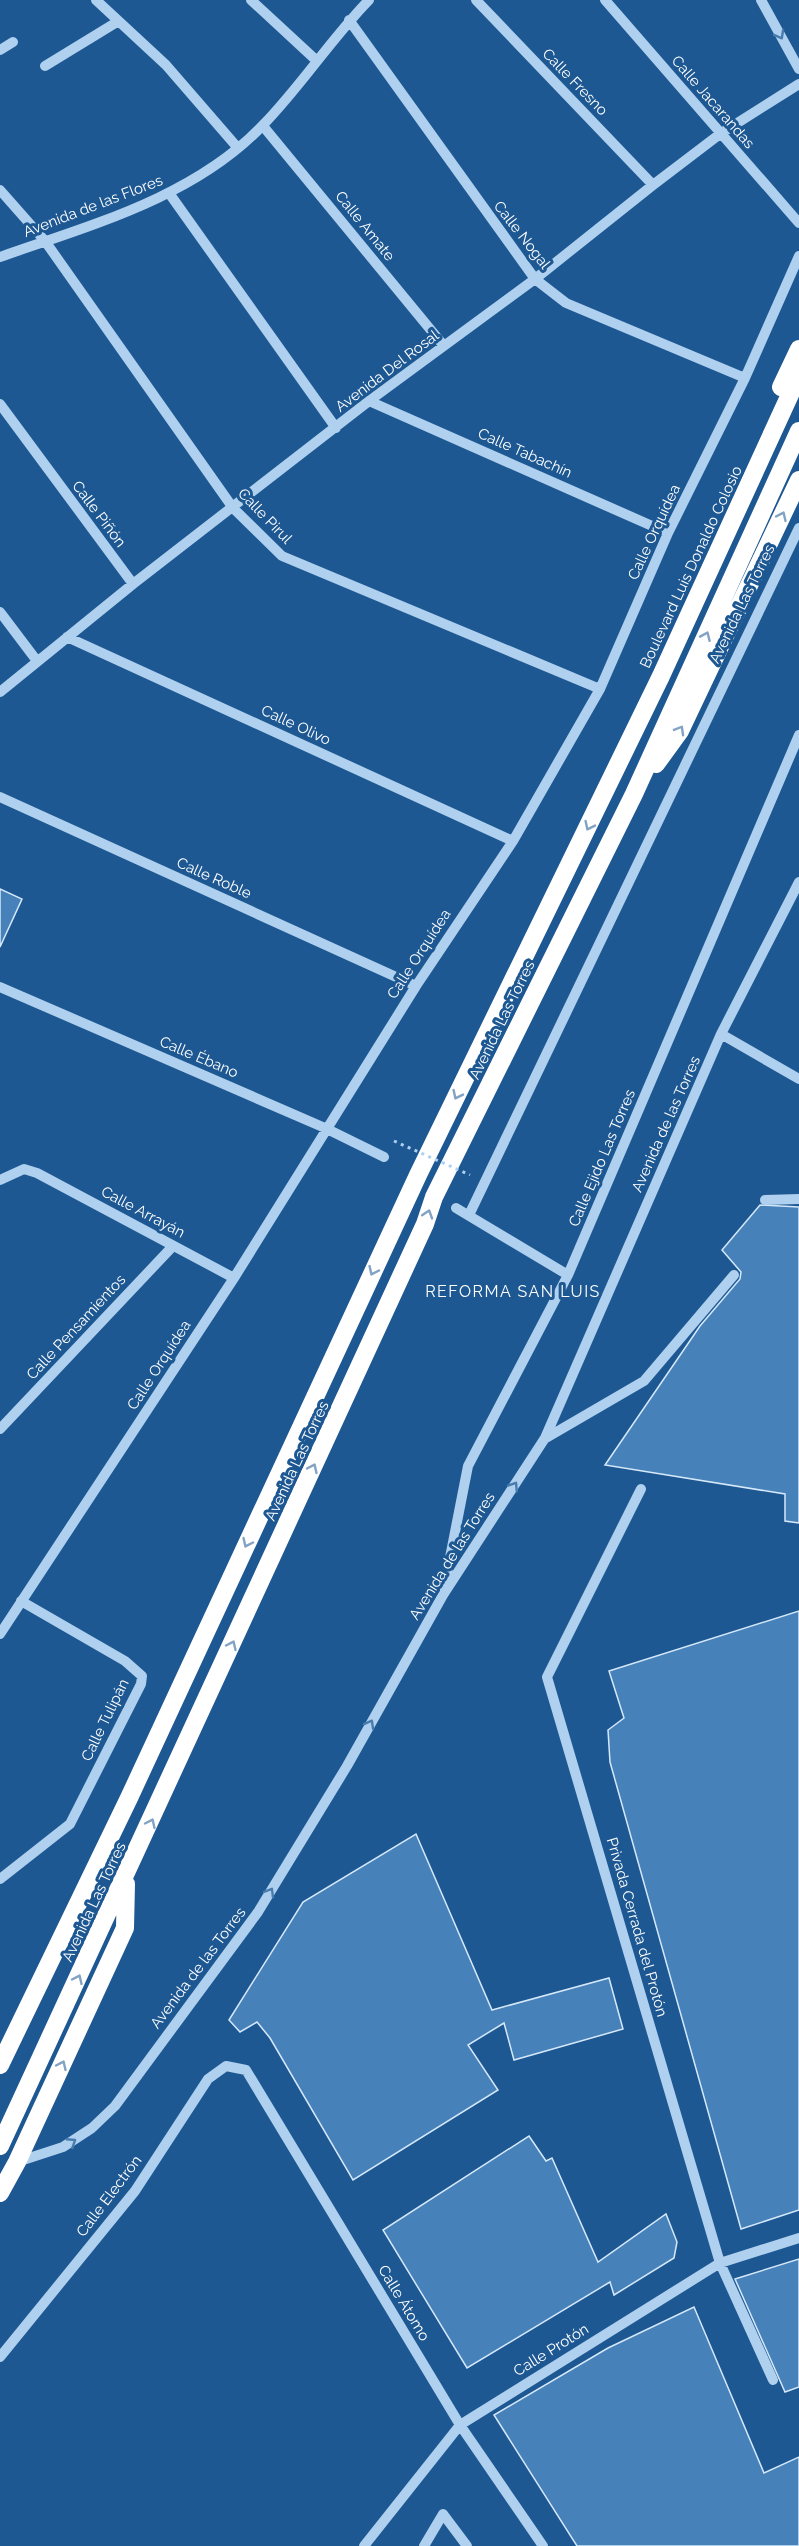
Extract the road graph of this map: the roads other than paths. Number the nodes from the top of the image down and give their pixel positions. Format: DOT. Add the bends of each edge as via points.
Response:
graph roads {
  1 [pos="96,0"];
  2 [pos="251,0"];
  3 [pos="369,0"];
  4 [pos="476,0"];
  5 [pos="605,0"];
  6 [pos="761,0"];
  7 [pos="349,20"];
  8 [pos="117,21"];
  9 [pos="13,42"];
  10 [pos="0,50"];
  11 [pos="317,61"];
  12 [pos="45,66"];
  13 [pos="799,69"];
  14 [pos="799,84"];
  15 [pos="263,126"];
  16 [pos="720,134"];
  17 [pos="237,147"];
  18 [pos="653,185"];
  19 [pos="0,190"];
  20 [pos="169,193"];
  21 [pos="799,223"];
  22 [pos="45,241"];
  23 [pos="799,256"];
  24 [pos="0,257"];
  25 [pos="535,279"];
  26 [pos="444,346"];
  27 [pos="799,349"];
  28 [pos="799,375"];
  29 [pos="745,378"];
  30 [pos="369,401"];
  31 [pos="0,404"];
  32 [pos="336,428"];
  33 [pos="799,431"];
  34 [pos="799,480"];
  35 [pos="234,508"];
  36 [pos="799,528"];
  37 [pos="668,533"];
  38 [pos="133,584"];
  39 [pos="0,612"];
  40 [pos="67,637"];
  41 [pos="37,661"];
  42 [pos="600,689"];
  43 [pos="0,692"];
  44 [pos="799,735"];
  45 [pos="615,773"];
  46 [pos="634,794"];
  47 [pos="0,797"];
  48 [pos="513,841"];
  49 [pos="799,882"];
  50 [pos="416,986"];
  51 [pos="0,987"];
  52 [pos="722,1034"];
  53 [pos="799,1079"];
  54 [pos="325,1128"];
  55 [pos="384,1157"];
  56 [pos="0,1180"];
  57 [pos="799,1199"];
  58 [pos="765,1200"];
  59 [pos="456,1208"];
  60 [pos="469,1215"];
  61 [pos="173,1245"];
  62 [pos="568,1275"];
  63 [pos="734,1275"];
  64 [pos="234,1278"];
  65 [pos="0,1429"];
  66 [pos="545,1438"];
  67 [pos="641,1489"];
  68 [pos="443,1595"];
  69 [pos="21,1601"];
  70 [pos="0,1634"];
  71 [pos="126,1876"];
  72 [pos="0,1879"];
  73 [pos="0,2065"];
  74 [pos="246,2070"];
  75 [pos="0,2146"];
  76 [pos="17,2162"];
  77 [pos="0,2193"];
  78 [pos="799,2238"];
  79 [pos="720,2262"];
  80 [pos="0,2357"];
  81 [pos="773,2380"];
  82 [pos="460,2425"];
  83 [pos="364,2546"];
  84 [pos="424,2546"];
  85 [pos="467,2546"];
  86 [pos="543,2546"];
  1 -- 8 [label="street"];
  2 -- 11 [label="street"];
  3 -- 7 [label="street, Avenida de las Flores"];
  4 -- 18 [label="street, Calle Fresno"];
  5 -- 16 [label="street, Calle Jacarandas"];
  6 -- 13 [label="street, one-way"];
  7 -- 11 [label="street, Avenida de las Flores"];
  7 -- 25 [label="street, Calle Nogal"];
  8 -- 12 [label="street"];
  8 -- 17 [label="street" via="166,65"];
  9 -- 10 [label="street"];
  11 -- 15 [label="street, Avenida de las Flores"];
  14 -- 16 [label="street, Avenida Del Rosal"];
  15 -- 17 [label="street, Avenida de las Flores"];
  15 -- 26 [label="street, Calle Amate"];
  16 -- 18 [label="street, Avenida Del Rosal"];
  16 -- 21 [label="street, Calle Jacarandas"];
  17 -- 20 [label="street, Avenida de las Flores"];
  18 -- 25 [label="street, Avenida Del Rosal"];
  19 -- 22 [label="street, Calle Pirul"];
  20 -- 22 [label="street, Avenida de las Flores"];
  20 -- 32 [label="street"];
  22 -- 24 [label="street, Avenida de las Flores"];
  22 -- 35 [label="street, Calle Pirul"];
  23 -- 29 [label="street, Calle Orquídea"];
  25 -- 26 [label="street, Avenida Del Rosal"];
  25 -- 29 [label="street, Calle Nogal" via="566,303"];
  26 -- 30 [label="street, Avenida Del Rosal"];
  27 -- 45 [label="highway" via="627,721"];
  28 -- 45 [label="highway, Boulevard Luis Donaldo Colosio"];
  29 -- 37 [label="street, Calle Orquídea"];
  30 -- 32 [label="street, Avenida Del Rosal"];
  30 -- 37 [label="street, Calle Tabachín"];
  31 -- 38 [label="street, Calle Piñón"];
  32 -- 35 [label="street, Avenida Del Rosal"];
  46 -- 33 [label="highway, one-way"];
  46 -- 34 [label="highway, one-way" via="680,731"];
  35 -- 38 [label="street, Avenida Del Rosal"];
  35 -- 42 [label="street, Calle Pirul" via="282,556"];
  36 -- 60 [label="street, Avenida Las Torres"];
  37 -- 42 [label="street, Calle Orquídea"];
  38 -- 40 [label="street, Avenida Del Rosal"];
  39 -- 41 [label="street"];
  40 -- 41 [label="street, Avenida Del Rosal"];
  40 -- 48 [label="street, Calle Olivo"];
  41 -- 43 [label="street, Avenida Del Rosal"];
  42 -- 48 [label="street, Calle Orquídea"];
  44 -- 62 [label="street, Calle Ejido Las Torres"];
  45 -- 73 [label="highway, Avenida Las Torres, one-way" via="413,1185 134,1787"];
  71 -- 46 [label="highway, Avenida Las Torres, one-way" via="434,1197"];
  47 -- 50 [label="street, Calle Roble"];
  48 -- 50 [label="street, Calle Orquídea"];
  49 -- 52 [label="street, Avenida de las Torres"];
  50 -- 54 [label="street, Calle Orquídea"];
  51 -- 54 [label="street, Calle Ébano"];
  52 -- 53 [label="street"];
  52 -- 66 [label="street, Avenida de las Torres"];
  54 -- 55 [label="street, Calle Ébano"];
  54 -- 64 [label="street, Calle Orquídea"];
  56 -- 61 [label="street, Calle Arrayán" via="24,1169 37,1173"];
  57 -- 58 [label="street"];
  59 -- 60 [label="street"];
  60 -- 62 [label="street"];
  61 -- 64 [label="street, Calle Arrayán"];
  61 -- 65 [label="street, Calle Pensamientos"];
  62 -- 68 [label="street, Calle Ejido Las Torres" via="468,1466"];
  63 -- 66 [label="street" via="644,1381"];
  64 -- 69 [label="street, Calle Orquídea"];
  68 -- 66 [label="street, Avenida de las Torres, one-way"];
  67 -- 79 [label="street, Privada Cerrada del Protón" via="547,1677"];
  76 -- 68 [label="street, Avenida de las Torres, one-way" via="63,2147 92,2128 115,2106 258,1912 347,1766"];
  69 -- 70 [label="street, Calle Orquídea"];
  69 -- 72 [label="street, Calle Tulipán" via="125,1661 142,1676 70,1824"];
  75 -- 71 [label="highway, Avenida Las Torres, one-way"];
  76 -- 71 [label="highway, one-way" via="125,1928"];
  74 -- 80 [label="street, Calle Electrón" via="226,2066 208,2079 135,2191"];
  74 -- 82 [label="street, Calle Átomo"];
  76 -- 77 [label="highway"];
  78 -- 79 [label="street, Calle Protón"];
  79 -- 81 [label="street, Privada Cerrada del Protón"];
  79 -- 82 [label="street, Calle Protón"];
  82 -- 83 [label="street, Calle Protón"];
  82 -- 86 [label="street, Calle Átomo"];
  84 -- 85 [label="street" via="444,2514"];
}
